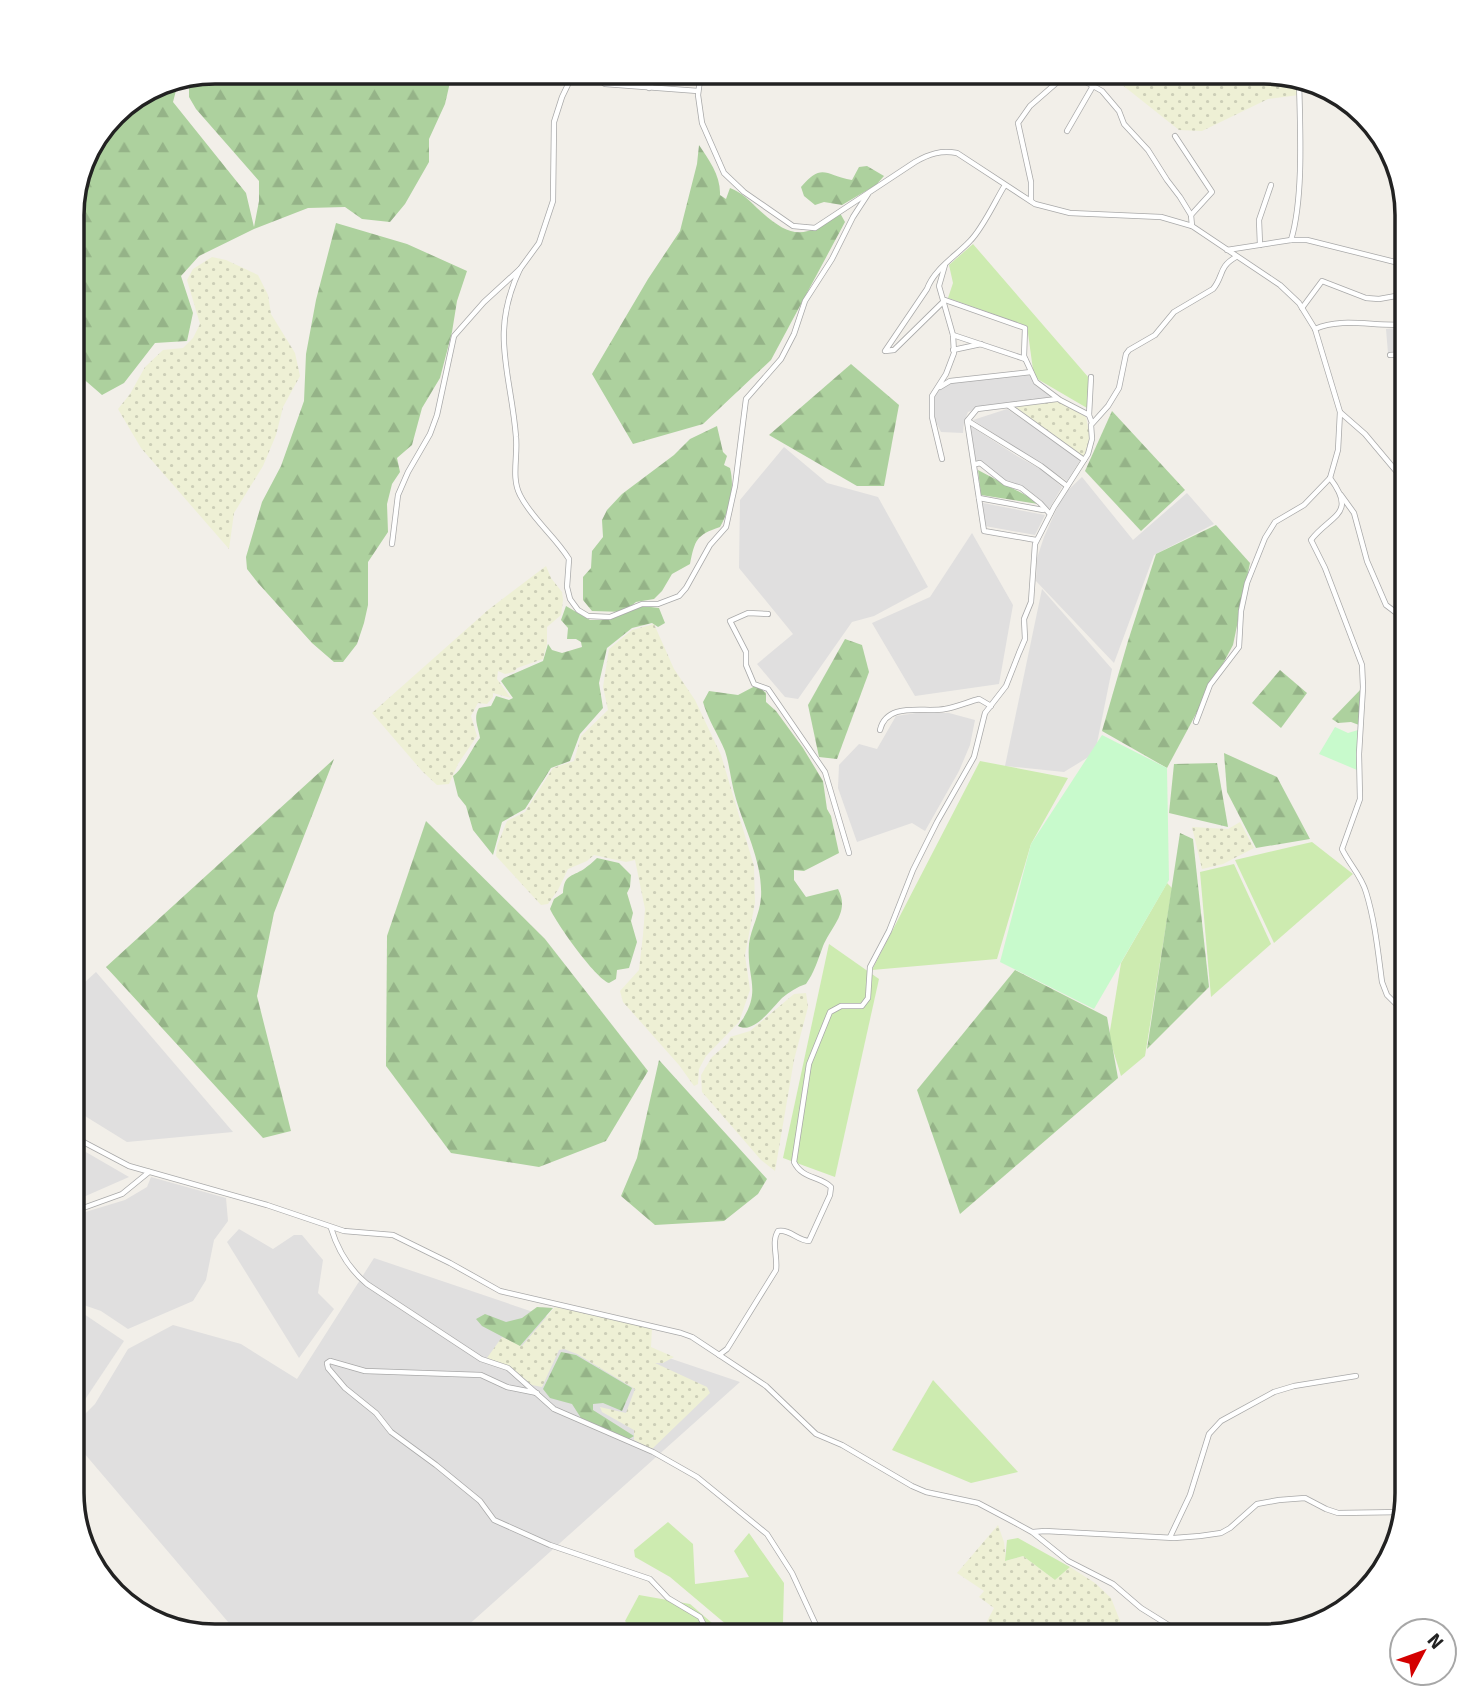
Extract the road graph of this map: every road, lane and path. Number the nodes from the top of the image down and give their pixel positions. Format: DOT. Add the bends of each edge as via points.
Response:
graph roads {
  1 [pos="568,84"];
  2 [pos="605,84"];
  3 [pos="652,84"];
  4 [pos="699,84"];
  5 [pos="1055,84"];
  6 [pos="1089,84"];
  7 [pos="1093,86"];
  8 [pos="649,88"];
  9 [pos="1299,88"];
  10 [pos="698,91"];
  11 [pos="1067,131"];
  12 [pos="1175,136"];
  13 [pos="1005,185"];
  14 [pos="1271,186"];
  15 [pos="870,191"];
  16 [pos="1031,201"];
  17 [pos="1191,215"];
  18 [pos="1192,226"];
  19 [pos="1291,240"];
  20 [pos="1260,245"];
  21 [pos="1227,250"];
  22 [pos="1236,257"];
  23 [pos="1395,263"];
  24 [pos="946,264"];
  25 [pos="520,269"];
  26 [pos="1395,296"];
  27 [pos="945,300"];
  28 [pos="1302,308"];
  29 [pos="1395,325"];
  30 [pos="1315,329"];
  31 [pos="953,335"];
  32 [pos="982,344"];
  33 [pos="954,351"];
  34 [pos="1390,355"];
  35 [pos="1395,355"];
  36 [pos="1026,360"];
  37 [pos="1031,372"];
  38 [pos="1091,377"];
  39 [pos="936,390"];
  40 [pos="1058,398"];
  41 [pos="1008,405"];
  42 [pos="1340,412"];
  43 [pos="1089,415"];
  44 [pos="967,421"];
  45 [pos="1092,423"];
  46 [pos="942,459"];
  47 [pos="1085,460"];
  48 [pos="976,464"];
  49 [pos="1395,470"];
  50 [pos="1330,478"];
  51 [pos="1068,486"];
  52 [pos="1340,494"];
  53 [pos="979,498"];
  54 [pos="1045,510"];
  55 [pos="1050,514"];
  56 [pos="1037,540"];
  57 [pos="392,544"];
  58 [pos="1395,612"];
  59 [pos="768,614"];
  60 [pos="991,706"];
  61 [pos="1196,722"];
  62 [pos="880,730"];
  63 [pos="849,853"];
  64 [pos="1395,1004"];
  65 [pos="84,1143"];
  66 [pos="149,1172"];
  67 [pos="84,1208"];
  68 [pos="331,1227"];
  69 [pos="719,1356"];
  70 [pos="1356,1376"];
  71 [pos="537,1393"];
  72 [pos="1394,1512"];
  73 [pos="1032,1532"];
  74 [pos="1170,1537"];
  75 [pos="703,1624"];
  76 [pos="815,1624"];
  77 [pos="1167,1624"];
  1 -- 25 [label="street" via="554,122 553,201 539,243"];
  2 -- 8 [label="street"];
  3 -- 8 [label="street"];
  4 -- 10 [label="street"];
  5 -- 16 [label="street" via="1018,123"];
  6 -- 7 [label="street"];
  7 -- 11 [label="street"];
  7 -- 17 [label="street" via="1119,111"];
  8 -- 10 [label="street"];
  9 -- 19 [label="street" via="1296,222"];
  10 -- 15 [label="street" via="702,123 724,173 793,226 815,228"];
  12 -- 17 [label="street" via="1212,192"];
  13 -- 15 [label="street" via="947,151 927,155"];
  13 -- 16 [label="street"];
  13 -- 24 [label="street" via="971,240"];
  14 -- 20 [label="street" via="1259,220"];
  15 -- 25 [label="street" via="805,301 780,359 746,399 726,527 678,596 610,617 588,616 570,599 569,559 530,512 516,485 516,437 503,347 512,286"];
  16 -- 18 [label="street" via="1070,213 1161,217"];
  17 -- 18 [label="street"];
  18 -- 21 [label="street"];
  19 -- 20 [label="street"];
  19 -- 23 [label="street" via="1317,241"];
  20 -- 21 [label="street"];
  21 -- 22 [label="street"];
  22 -- 28 [label="street" via="1280,285"];
  22 -- 45 [label="street" via="1223,266 1213,289 1174,312 1155,335 1129,349 1118,388"];
  24 -- 27 [label="street" via="939,286"];
  24 -- 27 [label="street" via="931,279 885,351 894,350"];
  25 -- 57 [label="street" via="454,336 437,415 398,495"];
  26 -- 28 [label="street" via="1366,298 1322,281"];
  27 -- 31 [label="street"];
  27 -- 36 [label="street" via="1025,328"];
  28 -- 30 [label="street"];
  29 -- 30 [label="street" via="1351,322"];
  30 -- 42 [label="street"];
  31 -- 32 [label="street"];
  31 -- 33 [label="street"];
  32 -- 33 [label="street"];
  32 -- 36 [label="street"];
  33 -- 39 [label="street"];
  34 -- 35 [label="street"];
  36 -- 37 [label="street"];
  37 -- 39 [label="street" via="950,381"];
  37 -- 40 [label="street" via="1036,382"];
  38 -- 43 [label="street"];
  39 -- 46 [label="street" via="932,417"];
  40 -- 41 [label="street"];
  40 -- 43 [label="street"];
  41 -- 44 [label="street" via="977,410"];
  41 -- 47 [label="street"];
  42 -- 49 [label="street"];
  42 -- 50 [label="street" via="1338,450"];
  43 -- 45 [label="street"];
  44 -- 51 [label="street"];
  44 -- 53 [label="street"];
  45 -- 47 [label="street"];
  47 -- 51 [label="street"];
  48 -- 54 [label="street" via="1021,488"];
  50 -- 52 [label="street"];
  50 -- 61 [label="street" via="1304,505 1275,522 1265,538 1247,583 1239,647 1210,685"];
  51 -- 55 [label="street"];
  52 -- 58 [label="street" via="1354,513 1386,605"];
  52 -- 64 [label="street" via="1336,518 1311,540 1362,666 1360,799 1342,849 1366,892 1382,982"];
  53 -- 54 [label="street"];
  53 -- 56 [label="street" via="984,531"];
  54 -- 55 [label="street"];
  55 -- 56 [label="street"];
  56 -- 60 [label="street" via="1025,639 1006,686"];
  59 -- 63 [label="street" via="748,613 730,621 746,652 754,684 768,689 825,772"];
  60 -- 62 [label="street" via="979,699 945,709 895,711 881,723"];
  60 -- 69 [label="street" via="974,757 929,838 870,967 868,998 862,1006 841,1006 830,1012 809,1064 794,1162 808,1177 829,1184 830,1195 809,1241 786,1230 776,1233 776,1270"];
  65 -- 66 [label="street"];
  66 -- 67 [label="street" via="122,1194"];
  66 -- 68 [label="street"];
  68 -- 69 [label="street" via="393,1235 500,1291 681,1333"];
  68 -- 71 [label="street" via="352,1271 367,1284 481,1359 508,1368"];
  69 -- 73 [label="street" via="766,1386 816,1434 912,1486 978,1503"];
  70 -- 74 [label="street" via="1274,1392 1221,1421 1209,1434 1190,1495"];
  71 -- 75 [label="street" via="481,1375 365,1371 327,1363 345,1388 391,1432 480,1502 494,1520 550,1545 650,1579"];
  71 -- 76 [label="street" via="554,1409 653,1452 697,1477 767,1534 792,1573"];
  72 -- 74 [label="street" via="1338,1513 1305,1498 1279,1500 1257,1504 1221,1533"];
  73 -- 74 [label="street"];
  73 -- 77 [label="street" via="1068,1561 1100,1576"];
}
